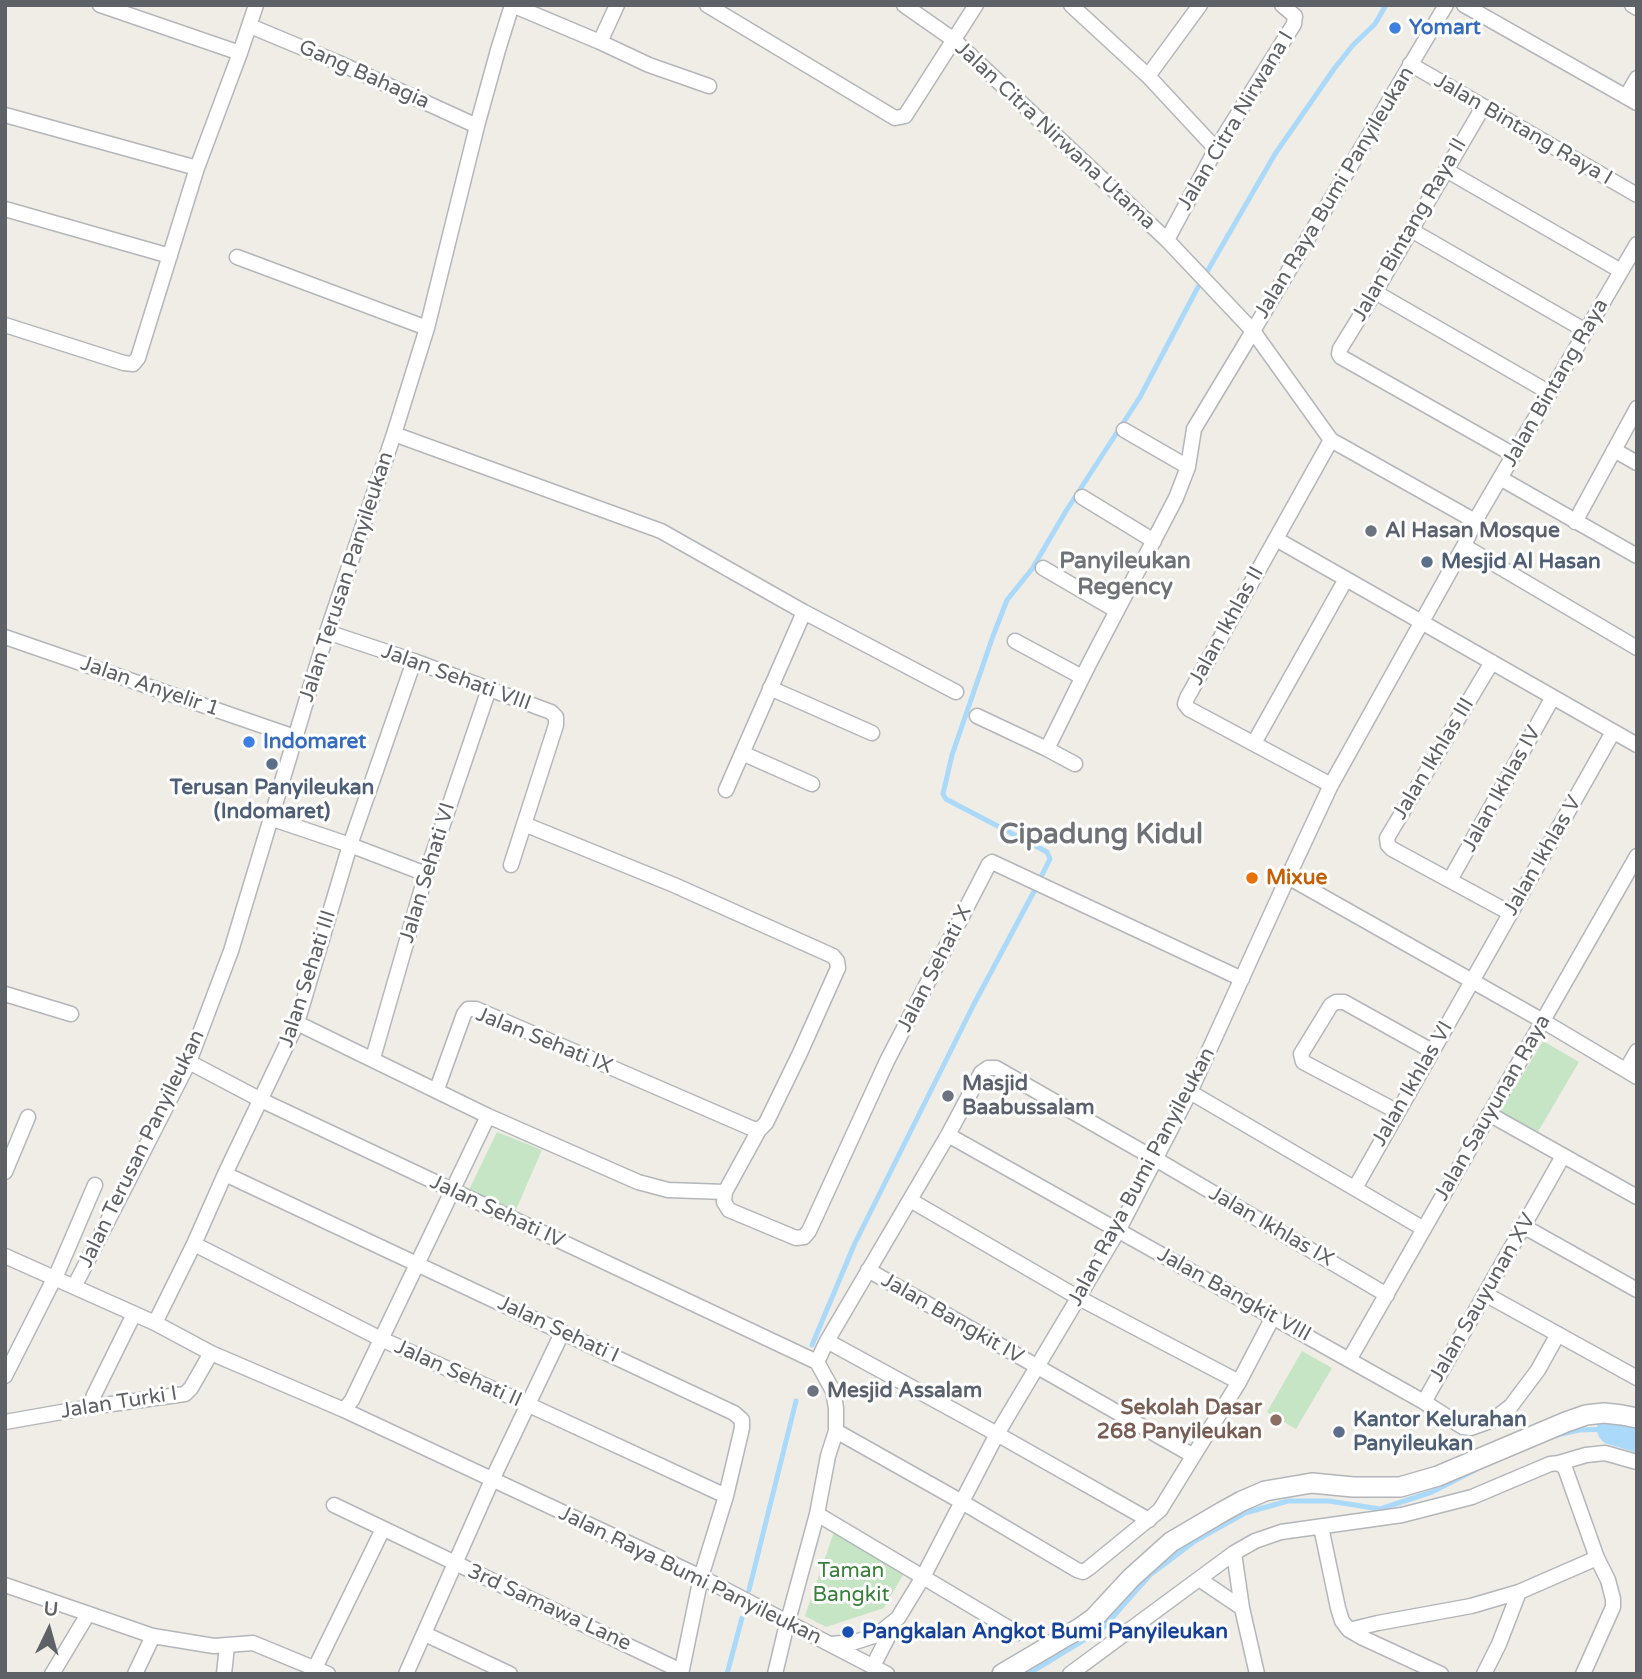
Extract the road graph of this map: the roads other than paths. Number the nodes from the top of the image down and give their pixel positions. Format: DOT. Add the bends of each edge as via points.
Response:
graph roads {
  1 [pos="100,5"];
  2 [pos="256,5"];
  3 [pos="512,5"];
  4 [pos="617,5"];
  5 [pos="707,5"];
  6 [pos="904,5"];
  7 [pos="976,5"];
  8 [pos="1200,5"];
  9 [pos="1282,5"];
  10 [pos="1446,5"];
  11 [pos="1464,5"];
  12 [pos="1632,5"];
  13 [pos="1077,8"];
  14 [pos="1637,8"];
  15 [pos="250,26"];
  16 [pos="954,40"];
  17 [pos="600,42"];
  18 [pos="240,53"];
  19 [pos="1410,64"];
  20 [pos="1148,76"];
  21 [pos="1637,78"];
  22 [pos="709,86"];
  23 [pos="1631,100"];
  24 [pos="1482,107"];
  25 [pos="5,115"];
  26 [pos="477,126"];
  27 [pos="1216,149"];
  28 [pos="197,168"];
  29 [pos="1446,170"];
  30 [pos="1637,195"];
  31 [pos="5,209"];
  32 [pos="1411,230"];
  33 [pos="1167,240"];
  34 [pos="1637,244"];
  35 [pos="170,256"];
  36 [pos="237,257"];
  37 [pos="1621,271"];
  38 [pos="1375,292"];
  39 [pos="5,325"];
  40 [pos="427,328"];
  41 [pos="1253,331"];
  42 [pos="1586,331"];
  43 [pos="1550,393"];
  44 [pos="1637,408"];
  45 [pos="1124,430"];
  46 [pos="394,434"];
  47 [pos="1331,440"];
  48 [pos="1614,450"];
  49 [pos="1514,455"];
  50 [pos="1637,463"];
  51 [pos="1188,467"];
  52 [pos="1500,478"];
  53 [pos="1082,497"];
  54 [pos="1475,521"];
  55 [pos="1575,522"];
  56 [pos="1276,539"];
  57 [pos="1154,541"];
  58 [pos="1464,546"];
  59 [pos="1637,556"];
  60 [pos="1042,568"];
  61 [pos="1346,579"];
  62 [pos="1117,611"];
  63 [pos="804,612"];
  64 [pos="1421,622"];
  65 [pos="327,632"];
  66 [pos="5,637"];
  67 [pos="1015,641"];
  68 [pos="1637,648"];
  69 [pos="414,661"];
  70 [pos="1492,662"];
  71 [pos="1082,677"];
  72 [pos="770,688"];
  73 [pos="489,689"];
  74 [pos="956,692"];
  75 [pos="1553,697"];
  76 [pos="978,716"];
  77 [pos="1613,732"];
  78 [pos="872,733"];
  79 [pos="295,737"];
  80 [pos="1254,743"];
  81 [pos="1637,745"];
  82 [pos="1047,749"];
  83 [pos="742,753"];
  84 [pos="1074,764"];
  85 [pos="812,784"];
  86 [pos="1331,785"];
  87 [pos="726,790"];
  88 [pos="270,818"];
  89 [pos="524,824"];
  90 [pos="350,845"];
  91 [pos="1637,856"];
  92 [pos="511,865"];
  93 [pos="426,874"];
  94 [pos="1288,877"];
  95 [pos="1450,880"];
  96 [pos="1510,913"];
  97 [pos="1242,979"];
  98 [pos="1472,981"];
  99 [pos="5,994"];
  100 [pos="71,1014"];
  101 [pos="1543,1021"];
  102 [pos="298,1023"];
  103 [pos="1432,1051"];
  104 [pos="1637,1051"];
  105 [pos="373,1059"];
  106 [pos="192,1064"];
  107 [pos="1631,1073"];
  108 [pos="437,1089"];
  109 [pos="1190,1093"];
  110 [pos="261,1100"];
  111 [pos="1398,1112"];
  112 [pos="1489,1114"];
  113 [pos="488,1115"];
  114 [pos="29,1117"];
  115 [pos="759,1130"];
  116 [pos="948,1135"];
  117 [pos="1563,1156"];
  118 [pos="1155,1159"];
  119 [pos="5,1172"];
  120 [pos="225,1174"];
  121 [pos="95,1185"];
  122 [pos="1354,1188"];
  123 [pos="453,1191"];
  124 [pos="725,1192"];
  125 [pos="1637,1197"];
  126 [pos="910,1200"];
  127 [pos="1523,1226"];
  128 [pos="1424,1228"];
  129 [pos="1118,1231"];
  130 [pos="194,1244"];
  131 [pos="5,1256"];
  132 [pos="416,1264"];
  133 [pos="868,1270"];
  134 [pos="55,1278"];
  135 [pos="74,1287"];
  136 [pos="1637,1290"];
  137 [pos="1485,1294"];
  138 [pos="1387,1295"];
  139 [pos="1079,1298"];
  140 [pos="134,1314"];
  141 [pos="1273,1317"];
  142 [pos="155,1323"];
  143 [pos="562,1333"];
  144 [pos="1558,1334"];
  145 [pos="381,1339"];
  146 [pos="827,1341"];
  147 [pos="211,1353"];
  148 [pos="1349,1360"];
  149 [pos="817,1362"];
  150 [pos="1037,1367"];
  151 [pos="5,1376"];
  152 [pos="1637,1378"];
  153 [pos="1239,1382"];
  154 [pos="1424,1402"];
  155 [pos="529,1405"];
  156 [pos="90,1407"];
  157 [pos="344,1410"];
  158 [pos="1637,1418"];
  159 [pos="5,1422"];
  160 [pos="836,1431"];
  161 [pos="997,1434"];
  162 [pos="1192,1455"];
  163 [pos="1637,1462"];
  164 [pos="1559,1463"];
  165 [pos="492,1480"];
  166 [pos="726,1496"];
  167 [pos="962,1502"];
  168 [pos="334,1506"];
  169 [pos="817,1514"];
  170 [pos="1149,1520"];
  171 [pos="379,1526"];
  172 [pos="1321,1527"];
  173 [pos="1234,1553"];
  174 [pos="1597,1558"];
  175 [pos="454,1564"];
  176 [pos="701,1577"];
  177 [pos="923,1577"];
  178 [pos="1199,1579"];
  179 [pos="6,1588"];
  180 [pos="1519,1592"];
  181 [pos="1242,1608"];
  182 [pos="88,1614"];
  183 [pos="898,1618"];
  184 [pos="788,1622"];
  185 [pos="1349,1630"];
  186 [pos="1017,1633"];
  187 [pos="425,1634"];
  188 [pos="153,1636"];
  189 [pos="830,1644"];
  190 [pos="227,1646"];
  191 [pos="873,1666"];
  192 [pos="321,1671"];
  193 [pos="681,1672"];
  194 [pos="52,1674"];
  195 [pos="135,1674"];
  196 [pos="224,1674"];
  197 [pos="406,1674"];
  198 [pos="510,1674"];
  199 [pos="775,1674"];
  200 [pos="887,1674"];
  201 [pos="1002,1674"];
  202 [pos="1070,1674"];
  203 [pos="1257,1674"];
  204 [pos="1441,1674"];
  205 [pos="1484,1674"];
  206 [pos="1583,1674"];
  1 -- 18 [label="street"];
  2 -- 15 [label="street"];
  3 -- 17 [label="street"];
  3 -- 26 [label="street, Jalan Terusan Panyileukan"];
  4 -- 17 [label="street"];
  5 -- 16 [label="street" via="895,118 905,116"];
  6 -- 16 [label="street, Jalan Citra Nirwana Utama"];
  7 -- 16 [label="street"];
  8 -- 20 [label="street"];
  9 -- 27 [label="street, Jalan Citra Nirwana I" via="1296,16 1294,24"];
  10 -- 19 [label="street, Jalan Raya Bumi Panyileukan"];
  11 -- 23 [label="street"];
  12 -- 14 [label="street"];
  13 -- 20 [label="street"];
  15 -- 18 [label="street"];
  15 -- 26 [label="street, Gang Bahagia"];
  16 -- 33 [label="street, Jalan Citra Nirwana Utama"];
  17 -- 22 [label="street"];
  18 -- 28 [label="street"];
  19 -- 24 [label="street, Jalan Bintang Raya I"];
  19 -- 41 [label="street, Jalan Raya Bumi Panyileukan"];
  20 -- 27 [label="street"];
  21 -- 23 [label="street"];
  24 -- 29 [label="street, Jalan Bintang Raya II"];
  24 -- 30 [label="street, Jalan Bintang Raya I"];
  25 -- 28 [label="street"];
  26 -- 40 [label="street, Jalan Terusan Panyileukan"];
  27 -- 33 [label="street, Jalan Citra Nirwana I"];
  28 -- 35 [label="street"];
  29 -- 32 [label="street, Jalan Bintang Raya II"];
  29 -- 37 [label="street"];
  31 -- 35 [label="street"];
  32 -- 38 [label="street, Jalan Bintang Raya II"];
  32 -- 42 [label="street"];
  33 -- 41 [label="street, Jalan Citra Nirwana Utama"];
  34 -- 37 [label="street, Jalan Bintang Raya"];
  35 -- 39 [label="street" via="133,364"];
  36 -- 40 [label="street"];
  37 -- 42 [label="street, Jalan Bintang Raya"];
  38 -- 43 [label="street"];
  38 -- 49 [label="street, Jalan Bintang Raya II" via="1340,349 1341,357"];
  40 -- 46 [label="street, Jalan Terusan Panyileukan"];
  41 -- 47 [label="street, Jalan Raya Bumi Panyileukan"];
  41 -- 51 [label="street" via="1194,429"];
  42 -- 43 [label="street, Jalan Bintang Raya"];
  43 -- 49 [label="street, Jalan Bintang Raya"];
  44 -- 48 [label="street"];
  45 -- 51 [label="street"];
  46 -- 63 [label="street" via="661,531"];
  46 -- 65 [label="street, Jalan Terusan Panyileukan"];
  47 -- 54 [label="street, Jalan Raya Bumi Panyileukan"];
  47 -- 56 [label="street, Jalan Ikhlas II"];
  48 -- 50 [label="street"];
  48 -- 55 [label="street"];
  49 -- 52 [label="street, Jalan Bintang Raya"];
  51 -- 57 [label="street"];
  52 -- 54 [label="street, Jalan Bintang Raya"];
  52 -- 55 [label="street"];
  53 -- 57 [label="street"];
  54 -- 58 [label="street, Jalan Raya Bumi Panyileukan"];
  55 -- 59 [label="street"];
  56 -- 61 [label="street"];
  56 -- 80 [label="street, Jalan Ikhlas II" via="1185,704"];
  57 -- 62 [label="street"];
  58 -- 64 [label="street, Jalan Raya Bumi Panyileukan"];
  58 -- 68 [label="street"];
  60 -- 62 [label="street"];
  61 -- 64 [label="street"];
  61 -- 80 [label="street"];
  62 -- 71 [label="street"];
  63 -- 72 [label="street"];
  63 -- 74 [label="street"];
  64 -- 70 [label="street"];
  64 -- 86 [label="street, Jalan Raya Bumi Panyileukan"];
  65 -- 69 [label="street, Jalan Sehati VIII"];
  65 -- 79 [label="street, Jalan Terusan Panyileukan"];
  66 -- 79 [label="street, Jalan Anyelir 1"];
  67 -- 71 [label="street"];
  69 -- 73 [label="street, Jalan Sehati VIII"];
  69 -- 90 [label="street, Jalan Sehati III"];
  70 -- 75 [label="street"];
  70 -- 95 [label="street, Jalan Ikhlas III" via="1387,838 1392,849"];
  71 -- 82 [label="street"];
  72 -- 78 [label="street"];
  72 -- 83 [label="street"];
  73 -- 89 [label="street, Jalan Sehati VIII" via="556,717"];
  73 -- 93 [label="street, Jalan Sehati VI"];
  75 -- 77 [label="street"];
  75 -- 95 [label="street, Jalan Ikhlas IV"];
  76 -- 82 [label="street"];
  77 -- 81 [label="street"];
  77 -- 96 [label="street, Jalan Ikhlas V"];
  79 -- 88 [label="street, Jalan Terusan Panyileukan"];
  80 -- 86 [label="street, Jalan Ikhlas II"];
  82 -- 84 [label="street"];
  83 -- 85 [label="street"];
  83 -- 87 [label="street"];
  86 -- 94 [label="street, Jalan Raya Bumi Panyileukan"];
  88 -- 90 [label="street"];
  88 -- 106 [label="street, Jalan Terusan Panyileukan"];
  89 -- 92 [label="street, Jalan Sehati VIII"];
  89 -- 115 [label="street" via="674,885 837,961 814,1023"];
  90 -- 93 [label="street"];
  90 -- 102 [label="street, Jalan Sehati III"];
  91 -- 101 [label="street, Jalan Sauyunan Raya"];
  93 -- 105 [label="street, Jalan Sehati VI"];
  94 -- 97 [label="street, Jalan Raya Bumi Panyileukan"];
  94 -- 98 [label="street"];
  95 -- 96 [label="street, Jalan Ikhlas III"];
  96 -- 98 [label="street, Jalan Ikhlas V"];
  97 -- 109 [label="street, Jalan Raya Bumi Panyileukan"];
  97 -- 124 [label="street, Jalan Sehati X" via="992,862 887,1061 809,1231 796,1238 729,1210"];
  98 -- 101 [label="street"];
  98 -- 103 [label="street, Jalan Ikhlas VI"];
  99 -- 100 [label="street"];
  101 -- 107 [label="street"];
  101 -- 112 [label="street, Jalan Sauyunan Raya"];
  102 -- 105 [label="street"];
  102 -- 110 [label="street, Jalan Sehati III"];
  103 -- 111 [label="street, Jalan Ikhlas VI"];
  103 -- 111 [label="street" via="1344,1002 1336,1002 1301,1054 1303,1062"];
  104 -- 107 [label="street"];
  105 -- 108 [label="street"];
  106 -- 110 [label="street, Jalan Sehati IV"];
  106 -- 135 [label="street, Jalan Terusan Panyileukan"];
  108 -- 113 [label="street"];
  108 -- 115 [label="street, Jalan Sehati IX" via="464,1014 476,1009"];
  109 -- 118 [label="street, Jalan Raya Bumi Panyileukan"];
  109 -- 122 [label="street"];
  110 -- 120 [label="street, Jalan Sehati III"];
  110 -- 123 [label="street, Jalan Sehati IV"];
  111 -- 122 [label="street, Jalan Ikhlas VI"];
  112 -- 117 [label="street"];
  112 -- 128 [label="street, Jalan Sauyunan Raya"];
  113 -- 123 [label="street"];
  113 -- 124 [label="street" via="638,1182 668,1190"];
  114 -- 119 [label="street"];
  115 -- 124 [label="street"];
  116 -- 118 [label="street, Jalan Ikhlas IX" via="981,1073 996,1068"];
  116 -- 126 [label="street"];
  116 -- 129 [label="street, Jalan Bangkit VIII"];
  117 -- 125 [label="street"];
  117 -- 127 [label="street, Jalan Sauyunan XV"];
  118 -- 129 [label="street, Jalan Raya Bumi Panyileukan"];
  118 -- 138 [label="street, Jalan Ikhlas IX"];
  120 -- 130 [label="street, Jalan Sehati III"];
  120 -- 132 [label="street, Jalan Sehati I"];
  121 -- 134 [label="street"];
  122 -- 128 [label="street"];
  123 -- 132 [label="street"];
  123 -- 149 [label="street, Jalan Sehati IV"];
  126 -- 133 [label="street"];
  126 -- 139 [label="street"];
  127 -- 136 [label="street"];
  127 -- 137 [label="street, Jalan Sauyunan XV"];
  128 -- 138 [label="street, Jalan Sauyunan Raya"];
  129 -- 139 [label="street, Jalan Raya Bumi Panyileukan"];
  129 -- 141 [label="street, Jalan Bangkit VIII"];
  130 -- 142 [label="street, Jalan Sehati III"];
  130 -- 145 [label="street, Jalan Sehati II"];
  131 -- 134 [label="street, Jalan Raya Bumi Panyileukan"];
  132 -- 143 [label="street, Jalan Sehati I"];
  132 -- 145 [label="street"];
  133 -- 146 [label="street"];
  133 -- 150 [label="street, Jalan Bangkit IV"];
  134 -- 135 [label="street, Jalan Raya Bumi Panyileukan"];
  134 -- 151 [label="street"];
  135 -- 140 [label="street, Jalan Raya Bumi Panyileukan"];
  137 -- 144 [label="street"];
  137 -- 154 [label="street, Jalan Sauyunan XV"];
  138 -- 148 [label="street, Jalan Sauyunan Raya"];
  139 -- 150 [label="street, Jalan Raya Bumi Panyileukan"];
  139 -- 153 [label="street"];
  140 -- 142 [label="street, Jalan Raya Bumi Panyileukan"];
  140 -- 156 [label="street"];
  141 -- 148 [label="street, Jalan Bangkit VIII"];
  141 -- 153 [label="street"];
  142 -- 147 [label="street, Jalan Raya Bumi Panyileukan"];
  143 -- 155 [label="street"];
  143 -- 166 [label="street, Jalan Sehati I" via="742,1420"];
  144 -- 152 [label="street"];
  144 -- 154 [label="street" via="1511,1406 1493,1420 1463,1427"];
  145 -- 155 [label="street, Jalan Sehati II"];
  145 -- 157 [label="street"];
  146 -- 149 [label="street"];
  146 -- 161 [label="street"];
  147 -- 156 [label="street, Jalan Turki I" via="185,1394"];
  147 -- 157 [label="street, Jalan Raya Bumi Panyileukan"];
  148 -- 154 [label="street, Jalan Sauyunan XV"];
  149 -- 160 [label="street" via="833,1391"];
  150 -- 161 [label="street, Jalan Raya Bumi Panyileukan"];
  150 -- 162 [label="street, Jalan Bangkit IV"];
  153 -- 162 [label="street"];
  155 -- 165 [label="street"];
  155 -- 166 [label="street, Jalan Sehati II"];
  156 -- 159 [label="street, Jalan Turki I"];
  157 -- 165 [label="street, Jalan Raya Bumi Panyileukan"];
  158 -- 201 [label="street" via="1586,1415 1400,1488 1312,1483 1265,1491 1171,1542 1094,1618"];
  160 -- 167 [label="street"];
  160 -- 169 [label="street"];
  161 -- 167 [label="street, Jalan Raya Bumi Panyileukan"];
  161 -- 170 [label="street"];
  162 -- 170 [label="street" via="1160,1510"];
  163 -- 164 [label="street" via="1605,1454"];
  164 -- 172 [label="street" via="1472,1497 1402,1515"];
  164 -- 174 [label="street" via="1565,1468"];
  165 -- 175 [label="street"];
  165 -- 176 [label="street, Jalan Raya Bumi Panyileukan"];
  166 -- 176 [label="street, Jalan Sehati I"];
  167 -- 170 [label="street" via="1083,1572"];
  167 -- 177 [label="street, Jalan Raya Bumi Panyileukan"];
  168 -- 171 [label="street"];
  169 -- 177 [label="street"];
  169 -- 184 [label="street"];
  171 -- 175 [label="street, 3rd Samawa Lane"];
  171 -- 192 [label="street"];
  172 -- 173 [label="street" via="1281,1532"];
  172 -- 185 [label="street" via="1338,1608"];
  173 -- 178 [label="street"];
  173 -- 181 [label="street"];
  174 -- 180 [label="street"];
  174 -- 206 [label="street" via="1608,1580 1613,1607"];
  175 -- 187 [label="street"];
  175 -- 193 [label="street, 3rd Samawa Lane"];
  176 -- 184 [label="street, Jalan Raya Bumi Panyileukan"];
  176 -- 193 [label="street, Jalan Sehati I"];
  177 -- 183 [label="street, Jalan Raya Bumi Panyileukan"];
  177 -- 186 [label="street"];
  178 -- 181 [label="street"];
  178 -- 202 [label="street"];
  179 -- 182 [label="street"];
  180 -- 185 [label="street"];
  180 -- 205 [label="street"];
  181 -- 203 [label="street"];
  182 -- 188 [label="street"];
  182 -- 194 [label="street"];
  183 -- 189 [label="street, Jalan Raya Bumi Panyileukan" via="877,1634"];
  183 -- 191 [label="street"];
  184 -- 189 [label="street, Jalan Raya Bumi Panyileukan"];
  184 -- 199 [label="street"];
  185 -- 204 [label="street"];
  187 -- 197 [label="street"];
  187 -- 198 [label="street"];
  188 -- 190 [label="street"];
  188 -- 195 [label="street"];
  189 -- 191 [label="street"];
  190 -- 192 [label="street" via="253,1643"];
  190 -- 196 [label="street"];
  191 -- 200 [label="street"];
}
